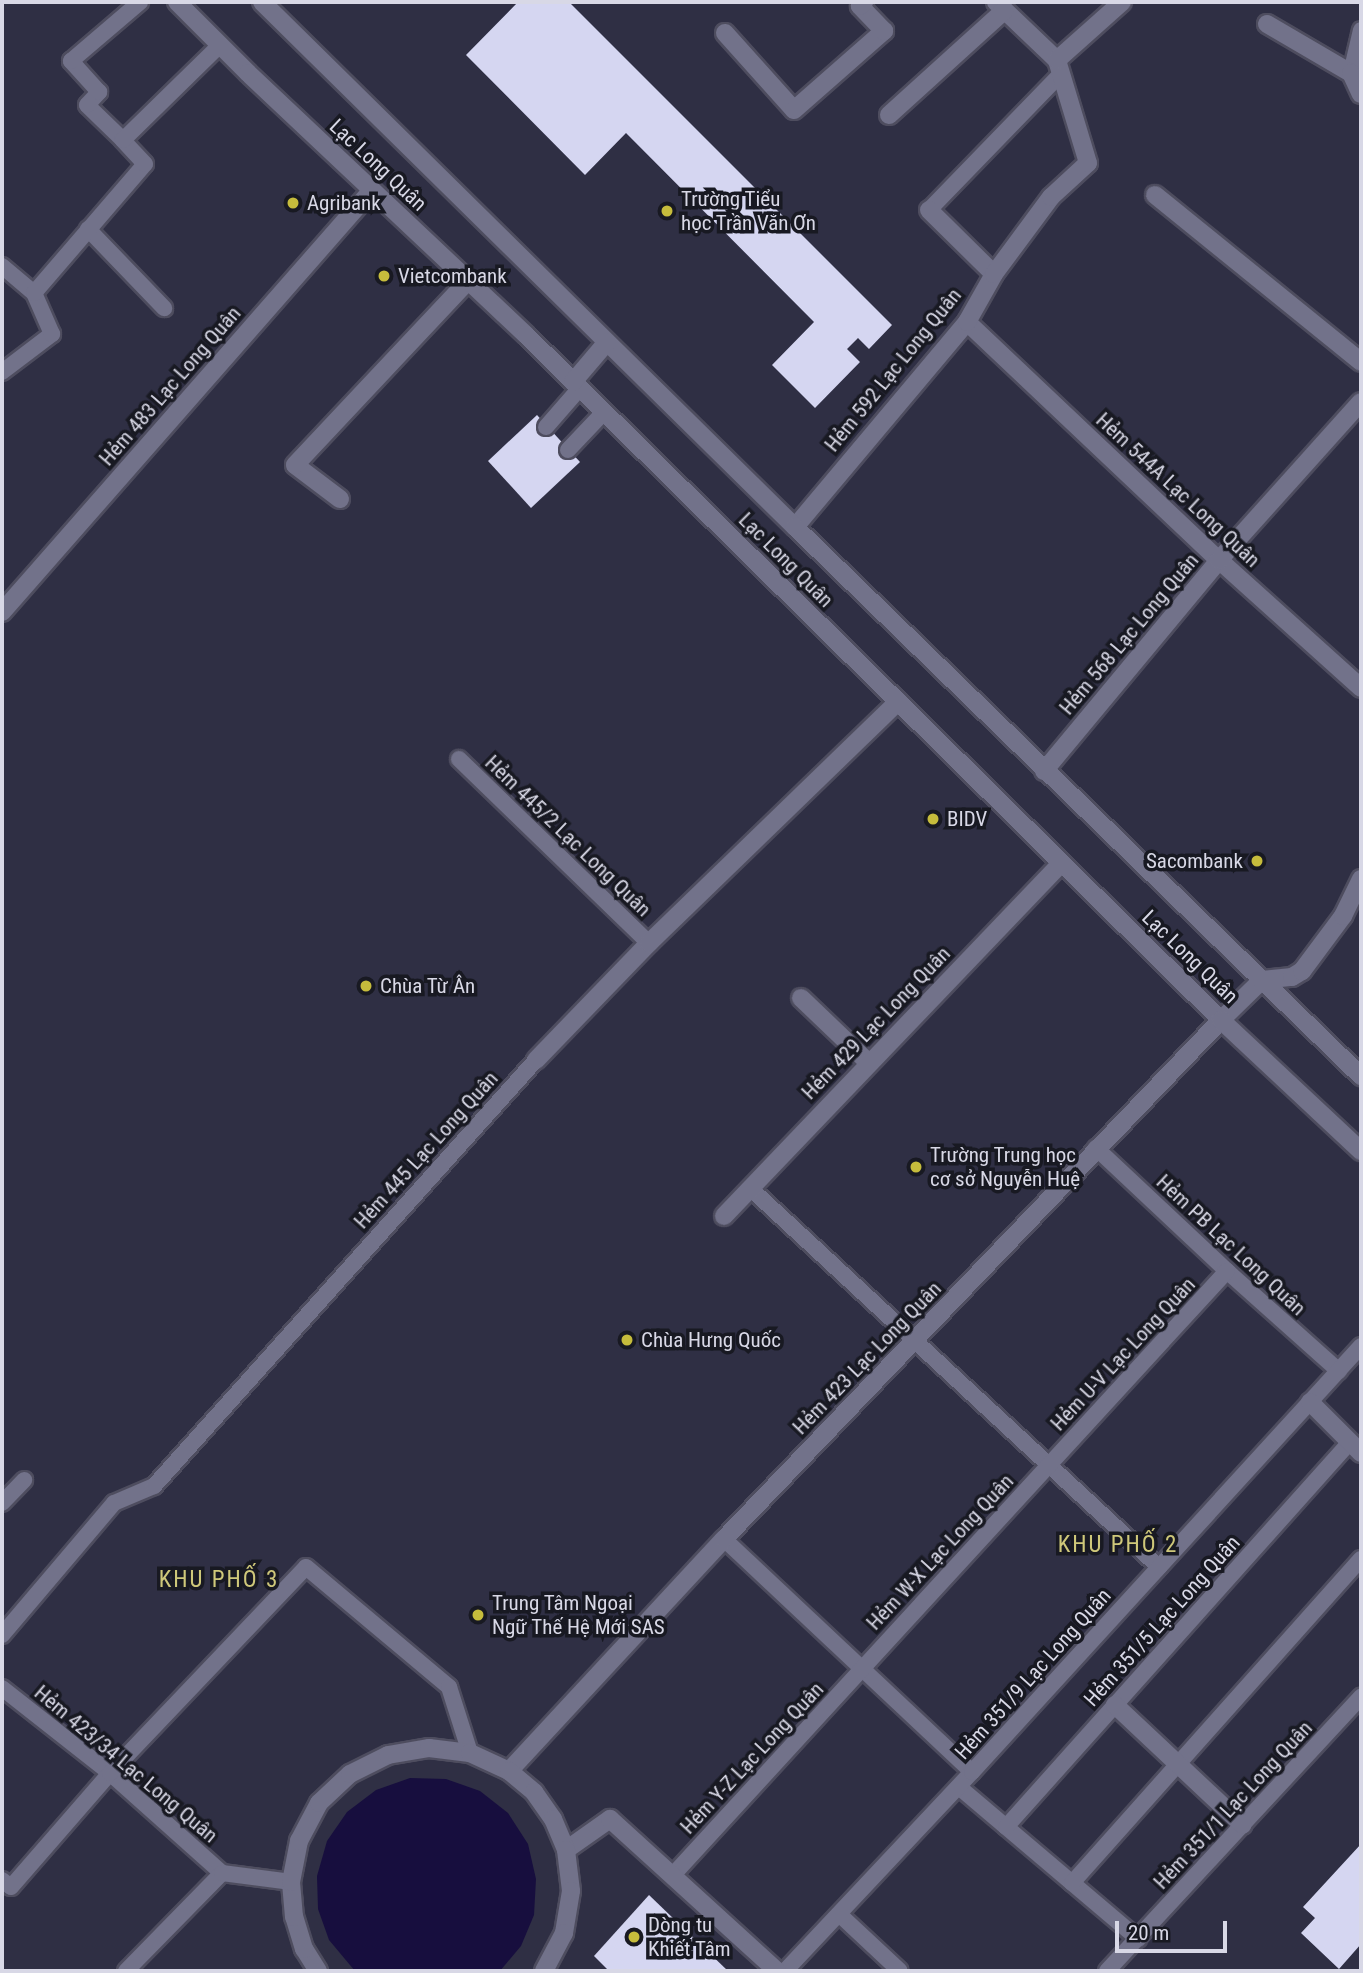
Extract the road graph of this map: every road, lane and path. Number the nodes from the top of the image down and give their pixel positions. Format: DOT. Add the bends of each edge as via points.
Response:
graph roads {
  1 [pos="140,2"];
  2 [pos="177,2"];
  3 [pos="262,2"];
  4 [pos="864,2"];
  5 [pos="1122,2"];
  6 [pos="1001,6"];
  7 [pos="1268,24"];
  8 [pos="1361,30"];
  9 [pos="724,33"];
  10 [pos="220,45"];
  11 [pos="1059,67"];
  12 [pos="1351,73"];
  13 [pos="1361,94"];
  14 [pos="889,115"];
  15 [pos="123,140"];
  16 [pos="372,190"];
  17 [pos="1154,195"];
  18 [pos="929,211"];
  19 [pos="88,229"];
  20 [pos="2,266"];
  21 [pos="994,274"];
  22 [pos="468,281"];
  23 [pos="34,293"];
  24 [pos="164,308"];
  25 [pos="967,322"];
  26 [pos="607,342"];
  27 [pos="1361,362"];
  28 [pos="2,373"];
  29 [pos="576,385"];
  30 [pos="1361,401"];
  31 [pos="604,412"];
  32 [pos="546,427"];
  33 [pos="568,450"];
  34 [pos="340,499"];
  35 [pos="795,527"];
  36 [pos="1219,560"];
  37 [pos="2,612"];
  38 [pos="1361,688"];
  39 [pos="898,702"];
  40 [pos="459,759"];
  41 [pos="1044,771"];
  42 [pos="1061,863"];
  43 [pos="1361,879"];
  44 [pos="649,943"];
  45 [pos="1262,980"];
  46 [pos="802,998"];
  47 [pos="1221,1020"];
  48 [pos="536,1060"];
  49 [pos="869,1063"];
  50 [pos="1361,1076"];
  51 [pos="1096,1148"];
  52 [pos="1361,1151"];
  53 [pos="750,1188"];
  54 [pos="724,1216"];
  55 [pos="1227,1271"];
  56 [pos="914,1342"];
  57 [pos="1361,1346"];
  58 [pos="1339,1371"];
  59 [pos="1310,1402"];
  60 [pos="1356,1447"];
  61 [pos="1049,1465"];
  62 [pos="23,1479"];
  63 [pos="2,1503"];
  64 [pos="724,1539"];
  65 [pos="1361,1559"];
  66 [pos="1159,1567"];
  67 [pos="2,1635"];
  68 [pos="862,1669"];
  69 [pos="2,1688"];
  70 [pos="1361,1698"];
  71 [pos="1115,1705"];
  72 [pos="470,1753"];
  73 [pos="1179,1764"];
  74 [pos="509,1771"];
  75 [pos="972,1772"];
  76 [pos="110,1773"];
  77 [pos="959,1787"];
  78 [pos="1243,1825"];
  79 [pos="1006,1827"];
  80 [pos="566,1850"];
  81 [pos="222,1873"];
  82 [pos="672,1876"];
  83 [pos="2,1880"];
  84 [pos="291,1882"];
  85 [pos="1072,1883"];
  86 [pos="839,1914"];
  87 [pos="1138,1939"];
  88 [pos="126,1971"];
  89 [pos="318,1971"];
  90 [pos="544,1971"];
  91 [pos="777,1971"];
  92 [pos="785,1971"];
  93 [pos="900,1971"];
  94 [pos="1107,1971"];
  1 -- 15 [label="lane" via="71,61 100,92 87,104"];
  2 -- 10 [label="street, Lạc Long Quân"];
  3 -- 26 [label="street, Lạc Long Quân"];
  4 -- 9 [label="street" via="859,6 884,31 794,110"];
  5 -- 11 [label="street"];
  6 -- 11 [label="street"];
  6 -- 14 [label="street"];
  7 -- 12 [label="street"];
  8 -- 12 [label="lane"];
  10 -- 15 [label="lane"];
  10 -- 16 [label="street, Lạc Long Quân"];
  11 -- 18 [label="lane"];
  11 -- 21 [label="street, Hẻm 592 Lạc Long Quân" via="1088,163 1051,197"];
  12 -- 13 [label="street"];
  15 -- 19 [label="lane" via="145,164"];
  16 -- 22 [label="street, Lạc Long Quân"];
  16 -- 37 [label="street, Hẻm 483 Lạc Long Quân"];
  17 -- 27 [label="street"];
  18 -- 21 [label="street"];
  19 -- 23 [label="lane"];
  19 -- 24 [label="lane"];
  20 -- 23 [label="lane"];
  21 -- 25 [label="street, Hẻm 592 Lạc Long Quân"];
  22 -- 29 [label="street, Lạc Long Quân"];
  22 -- 34 [label="street" via="295,465"];
  23 -- 28 [label="lane" via="52,334"];
  25 -- 35 [label="street, Hẻm 592 Lạc Long Quân"];
  25 -- 36 [label="street, Hẻm 544A Lạc Long Quân"];
  26 -- 29 [label="street"];
  26 -- 35 [label="street, Lạc Long Quân"];
  29 -- 31 [label="street, Lạc Long Quân"];
  29 -- 32 [label="lane"];
  30 -- 36 [label="street, Hẻm 568 Lạc Long Quân"];
  31 -- 33 [label="lane"];
  31 -- 39 [label="street, Lạc Long Quân"];
  35 -- 41 [label="street, Lạc Long Quân"];
  36 -- 38 [label="street, Hẻm 544A Lạc Long Quân"];
  36 -- 41 [label="street, Hẻm 568 Lạc Long Quân"];
  39 -- 42 [label="street, Lạc Long Quân"];
  39 -- 44 [label="street, Hẻm 445 Lạc Long Quân"];
  40 -- 44 [label="lane, Hẻm 445/2 Lạc Long Quân"];
  41 -- 45 [label="street, Lạc Long Quân"];
  42 -- 47 [label="street, Lạc Long Quân"];
  42 -- 49 [label="street, Hẻm 429 Lạc Long Quân"];
  43 -- 45 [label="street" via="1343,916 1302,971 1293,977"];
  44 -- 48 [label="street, Hẻm 445 Lạc Long Quân"];
  45 -- 47 [label="street, Hẻm 423 Lạc Long Quân"];
  45 -- 50 [label="street, Lạc Long Quân"];
  46 -- 49 [label="street"];
  47 -- 51 [label="street, Hẻm 423 Lạc Long Quân"];
  47 -- 52 [label="street, Lạc Long Quân"];
  48 -- 67 [label="lane, Hẻm 445 Lạc Long Quân" via="154,1486 114,1503"];
  49 -- 53 [label="street, Hẻm 429 Lạc Long Quân"];
  51 -- 55 [label="lane, Hẻm PB Lạc Long Quân"];
  51 -- 56 [label="street, Hẻm 423 Lạc Long Quân"];
  53 -- 54 [label="street, Hẻm 429 Lạc Long Quân"];
  53 -- 56 [label="lane"];
  55 -- 58 [label="lane, Hẻm PB Lạc Long Quân"];
  55 -- 61 [label="lane, Hẻm U-V Lạc Long Quân"];
  56 -- 61 [label="lane"];
  56 -- 64 [label="street, Hẻm 423 Lạc Long Quân"];
  57 -- 58 [label="lane, Hẻm 351/9 Lạc Long Quân"];
  58 -- 59 [label="lane, Hẻm 351/9 Lạc Long Quân"];
  59 -- 60 [label="street"];
  59 -- 66 [label="lane, Hẻm 351/9 Lạc Long Quân"];
  60 -- 71 [label="lane, Hẻm 351/5 Lạc Long Quân"];
  61 -- 66 [label="lane"];
  61 -- 68 [label="lane, Hẻm W-X Lạc Long Quân"];
  62 -- 63 [label="lane"];
  64 -- 68 [label="lane"];
  64 -- 74 [label="street, Hẻm 423 Lạc Long Quân"];
  65 -- 73 [label="lane"];
  66 -- 75 [label="lane, Hẻm 351/9 Lạc Long Quân"];
  68 -- 75 [label="lane"];
  68 -- 82 [label="lane, Hẻm Y-Z Lạc Long Quân"];
  69 -- 76 [label="lane, Hẻm 423/34 Lạc Long Quân"];
  70 -- 78 [label="lane, Hẻm 351/1 Lạc Long Quân"];
  71 -- 73 [label="street"];
  71 -- 79 [label="lane, Hẻm 351/5 Lạc Long Quân"];
  72 -- 74 [label="street"];
  72 -- 76 [label="lane" via="449,1687 306,1567"];
  72 -- 84 [label="street" via="419,1749 387,1755 350,1774 319,1803 299,1841"];
  73 -- 78 [label="street"];
  73 -- 85 [label="lane"];
  74 -- 80 [label="street" via="534,1792 553,1819"];
  75 -- 77 [label="lane, Hẻm 351/9 Lạc Long Quân"];
  76 -- 81 [label="lane, Hẻm 423/34 Lạc Long Quân"];
  76 -- 83 [label="lane" via="11,1887"];
  77 -- 79 [label="lane"];
  77 -- 86 [label="lane, Hẻm 351/9 Lạc Long Quân"];
  78 -- 87 [label="lane, Hẻm 351/1 Lạc Long Quân"];
  79 -- 85 [label="lane"];
  80 -- 82 [label="street" via="610,1819"];
  80 -- 90 [label="street" via="571,1891 566,1923"];
  81 -- 84 [label="lane"];
  81 -- 88 [label="lane"];
  82 -- 91 [label="street"];
  84 -- 89 [label="street" via="294,1917 304,1950"];
  85 -- 87 [label="lane"];
  86 -- 92 [label="lane, Hẻm 351/9 Lạc Long Quân"];
  86 -- 93 [label="lane"];
  87 -- 94 [label="lane, Hẻm 351/1 Lạc Long Quân"];
}
